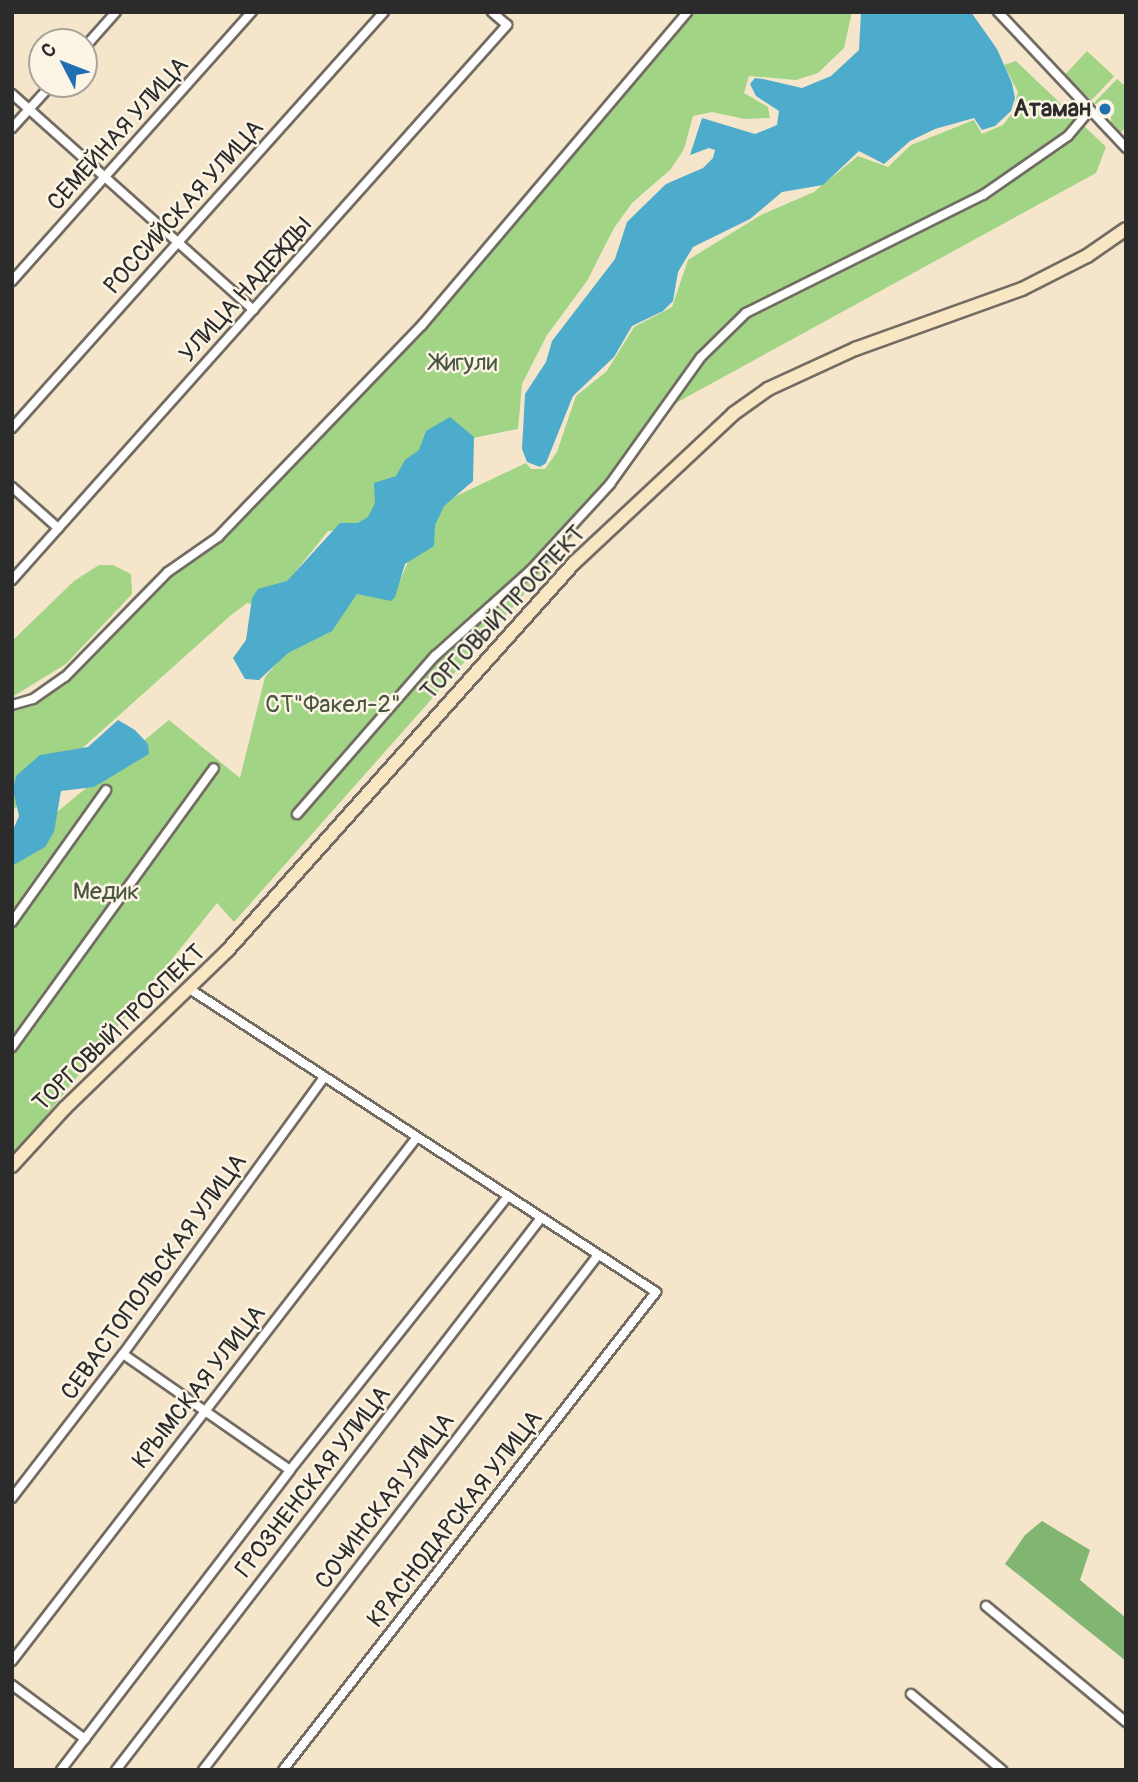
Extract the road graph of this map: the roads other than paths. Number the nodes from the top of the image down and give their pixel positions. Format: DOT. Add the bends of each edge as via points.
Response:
graph roads {
  1 [pos="116,12"];
  2 [pos="253,12"];
  3 [pos="384,12"];
  4 [pos="492,12"];
  5 [pos="687,12"];
  6 [pos="998,12"];
  7 [pos="98,32"];
  8 [pos="12,94"];
  9 [pos="39,98"];
  10 [pos="29,109"];
  11 [pos="1088,113"];
  12 [pos="12,128"];
  13 [pos="1126,148"];
  14 [pos="106,177"];
  15 [pos="1126,229"];
  16 [pos="178,242"];
  17 [pos="12,281"];
  18 [pos="254,310"];
  19 [pos="12,428"];
  20 [pos="12,487"];
  21 [pos="58,528"];
  22 [pos="12,580"];
  23 [pos="12,705"];
  24 [pos="214,768"];
  25 [pos="106,790"];
  26 [pos="297,814"];
  27 [pos="12,922"];
  28 [pos="188,988"];
  29 [pos="12,1047"];
  30 [pos="324,1077"];
  31 [pos="417,1136"];
  32 [pos="12,1166"];
  33 [pos="507,1197"];
  34 [pos="541,1218"];
  35 [pos="598,1255"];
  36 [pos="123,1354"];
  37 [pos="205,1411"];
  38 [pos="290,1470"];
  39 [pos="12,1499"];
  40 [pos="986,1606"];
  41 [pos="12,1661"];
  42 [pos="12,1685"];
  43 [pos="911,1694"];
  44 [pos="1126,1722"];
  45 [pos="85,1739"];
  46 [pos="61,1770"];
  47 [pos="116,1770"];
  48 [pos="203,1770"];
  49 [pos="283,1770"];
  50 [pos="1002,1770"];
  1 -- 7 [label="street"];
  2 -- 14 [label="street, СЕМЕЙНАЯ УЛИЦА"];
  3 -- 16 [label="street, РОССИЙСКАЯ УЛИЦА"];
  4 -- 18 [label="street, УЛИЦА НАДЕЖДЫ" via="507,25"];
  5 -- 23 [label="street" via="422,325 218,537 168,572 65,677 33,699"];
  6 -- 11 [label="street"];
  8 -- 10 [label="street"];
  9 -- 10 [label="street"];
  10 -- 12 [label="street"];
  10 -- 14 [label="street"];
  11 -- 13 [label="street"];
  11 -- 26 [label="street" via="1068,136 984,195 746,313 701,357 610,484 531,570 435,656"];
  14 -- 16 [label="street"];
  14 -- 17 [label="street, СЕМЕЙНАЯ УЛИЦА"];
  15 -- 28 [label="street, ТОРГОВЫЙ ПРОСПЕКТ" via="1087,256 1022,289 843,354 768,389 733,414 507,633 298,874"];
  16 -- 18 [label="street"];
  16 -- 19 [label="street, РОССИЙСКАЯ УЛИЦА"];
  18 -- 21 [label="street, УЛИЦА НАДЕЖДЫ"];
  20 -- 21 [label="street"];
  21 -- 22 [label="street, УЛИЦА НАДЕЖДЫ"];
  24 -- 29 [label="street"];
  25 -- 27 [label="street"];
  28 -- 30 [label="street"];
  28 -- 32 [label="street, ТОРГОВЫЙ ПРОСПЕКТ"];
  30 -- 31 [label="street"];
  30 -- 36 [label="street, СЕВАСТОПОЛЬСКАЯ УЛИЦА"];
  31 -- 33 [label="street"];
  31 -- 37 [label="street, КРЫМСКАЯ УЛИЦА"];
  33 -- 34 [label="street"];
  33 -- 38 [label="street"];
  34 -- 35 [label="street"];
  34 -- 47 [label="street, ГРОЗНЕНСКАЯ УЛИЦА"];
  35 -- 48 [label="street, СОЧИНСКАЯ УЛИЦА"];
  35 -- 49 [label="street, КРАСНОДАРСКАЯ УЛИЦА" via="656,1292"];
  36 -- 37 [label="street"];
  36 -- 39 [label="street, СЕВАСТОПОЛЬСКАЯ УЛИЦА"];
  37 -- 38 [label="street"];
  37 -- 41 [label="street, КРЫМСКАЯ УЛИЦА"];
  38 -- 45 [label="street"];
  40 -- 44 [label="street"];
  42 -- 45 [label="street"];
  43 -- 50 [label="street"];
  45 -- 46 [label="street"];
}
